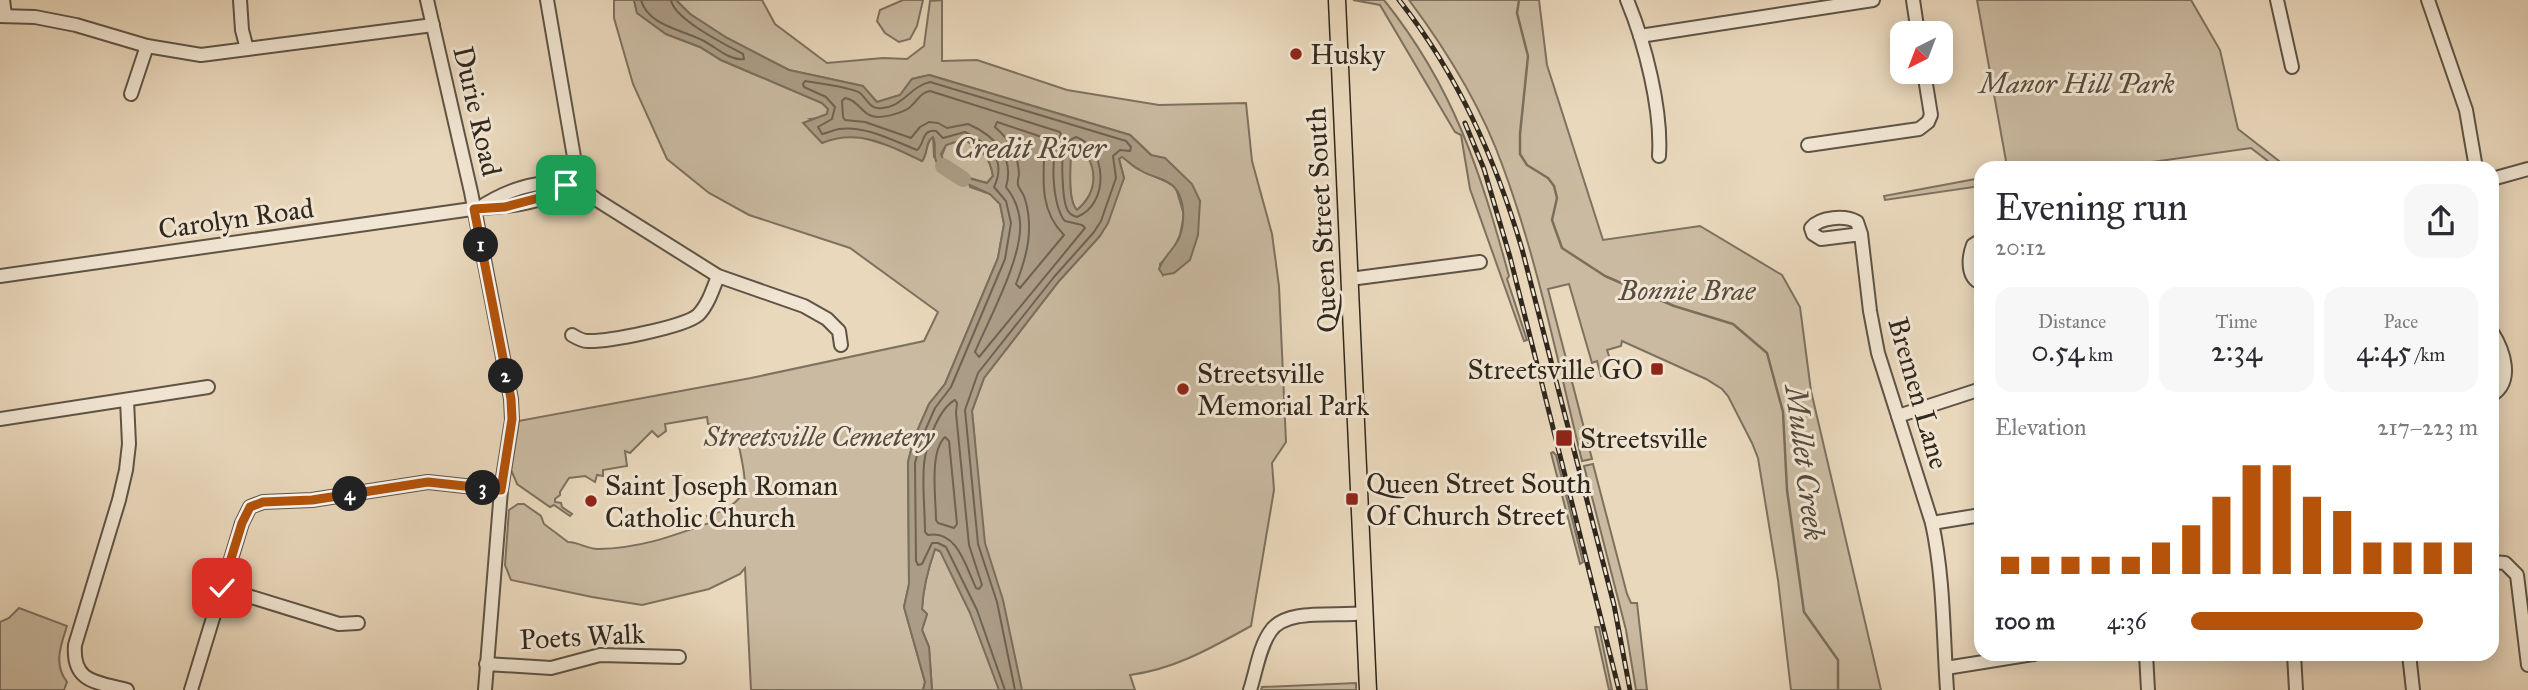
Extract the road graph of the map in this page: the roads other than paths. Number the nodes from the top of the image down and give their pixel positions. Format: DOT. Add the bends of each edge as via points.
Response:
graph roads {
  1 [pos="3,0"];
  2 [pos="240,0"];
  3 [pos="427,0"];
  4 [pos="547,0"];
  5 [pos="1337,0"];
  6 [pos="1627,0"];
  7 [pos="1872,0"];
  8 [pos="1913,0"];
  9 [pos="2277,0"];
  10 [pos="2428,0"];
  11 [pos="2,16"];
  12 [pos="1916,21"];
  13 [pos="433,25"];
  14 [pos="1640,36"];
  15 [pos="147,46"];
  16 [pos="247,49"];
  17 [pos="2292,67"];
  18 [pos="1926,84"];
  19 [pos="131,94"];
  20 [pos="1808,145"];
  21 [pos="1659,156"];
  22 [pos="2475,161"];
  23 [pos="2528,169"];
  24 [pos="2499,177"];
  25 [pos="570,183"];
  26 [pos="476,209"];
  27 [pos="1861,234"];
  28 [pos="1974,244"];
  29 [pos="1480,262"];
  30 [pos="0,275"];
  31 [pos="718,276"];
  32 [pos="1350,279"];
  33 [pos="1974,280"];
  34 [pos="572,335"];
  35 [pos="841,345"];
  36 [pos="2499,346"];
  37 [pos="208,387"];
  38 [pos="2499,389"];
  39 [pos="1974,391"];
  40 [pos="127,400"];
  41 [pos="1898,416"];
  42 [pos="0,419"];
  43 [pos="501,490"];
  44 [pos="1974,516"];
  45 [pos="1932,523"];
  46 [pos="2499,563"];
  47 [pos="222,588"];
  48 [pos="1364,613"];
  49 [pos="358,623"];
  50 [pos="679,657"];
  51 [pos="1990,661"];
  52 [pos="2146,661"];
  53 [pos="2294,661"];
  54 [pos="2410,661"];
  55 [pos="486,664"];
  56 [pos="2528,665"];
  57 [pos="1945,668"];
  58 [pos="127,690"];
  59 [pos="191,690"];
  60 [pos="485,690"];
  61 [pos="1250,690"];
  62 [pos="1368,690"];
  63 [pos="1947,690"];
  64 [pos="2148,690"];
  65 [pos="2296,690"];
  66 [pos="2413,690"];
  1 -- 11 [label="street"];
  2 -- 16 [label="street"];
  3 -- 13 [label="street, Durie Road"];
  4 -- 25 [label="street" via="574,157"];
  5 -- 32 [label="main road, Queen Street South"];
  6 -- 14 [label="street"];
  7 -- 14 [label="street"];
  8 -- 12 [label="street"];
  9 -- 17 [label="street"];
  10 -- 22 [label="street" via="2466,110"];
  11 -- 15 [label="street" via="76,25"];
  13 -- 16 [label="street"];
  13 -- 26 [label="street, Durie Road"];
  14 -- 21 [label="street" via="1659,132"];
  15 -- 16 [label="street" via="201,55"];
  15 -- 19 [label="street"];
  18 -- 20 [label="street" via="1931,115 1919,129"];
  23 -- 24 [label="street"];
  25 -- 26 [label="street, Carolyn Road" via="554,194 505,207"];
  25 -- 31 [label="street"];
  26 -- 30 [label="street, Carolyn Road"];
  26 -- 43 [label="street, Durie Road" via="511,399"];
  27 -- 41 [label="street, Bremen Lane" via="1873,334"];
  28 -- 33 [label="street" via="1970,256"];
  29 -- 32 [label="street"];
  31 -- 34 [label="street" via="697,315 680,323 584,342"];
  31 -- 35 [label="street" via="804,306 839,331"];
  32 -- 48 [label="main road, Queen Street South"];
  36 -- 38 [label="street" via="2505,376"];
  37 -- 40 [label="street"];
  39 -- 41 [label="street"];
  40 -- 42 [label="street"];
  40 -- 58 [label="street" via="126,470 74,657 82,675"];
  41 -- 45 [label="street, Bremen Lane"];
  43 -- 47 [label="street" via="428,482 312,500 263,502 250,507 242,523"];
  43 -- 55 [label="street, Durie Road"];
  44 -- 45 [label="street"];
  45 -- 57 [label="street, Bremen Lane" via="1942,579"];
  46 -- 56 [label="street" via="2518,575"];
  47 -- 49 [label="street" via="339,624"];
  47 -- 59 [label="street"];
  48 -- 61 [label="street" via="1279,622 1268,635"];
  48 -- 62 [label="main road, Queen Street South"];
  50 -- 55 [label="street, Poets Walk" via="600,655 551,668"];
  51 -- 57 [label="street"];
  52 -- 64 [label="street"];
  53 -- 65 [label="street"];
  54 -- 66 [label="street"];
  55 -- 60 [label="street, Durie Road"];
  57 -- 63 [label="street, Bremen Lane"];
}
